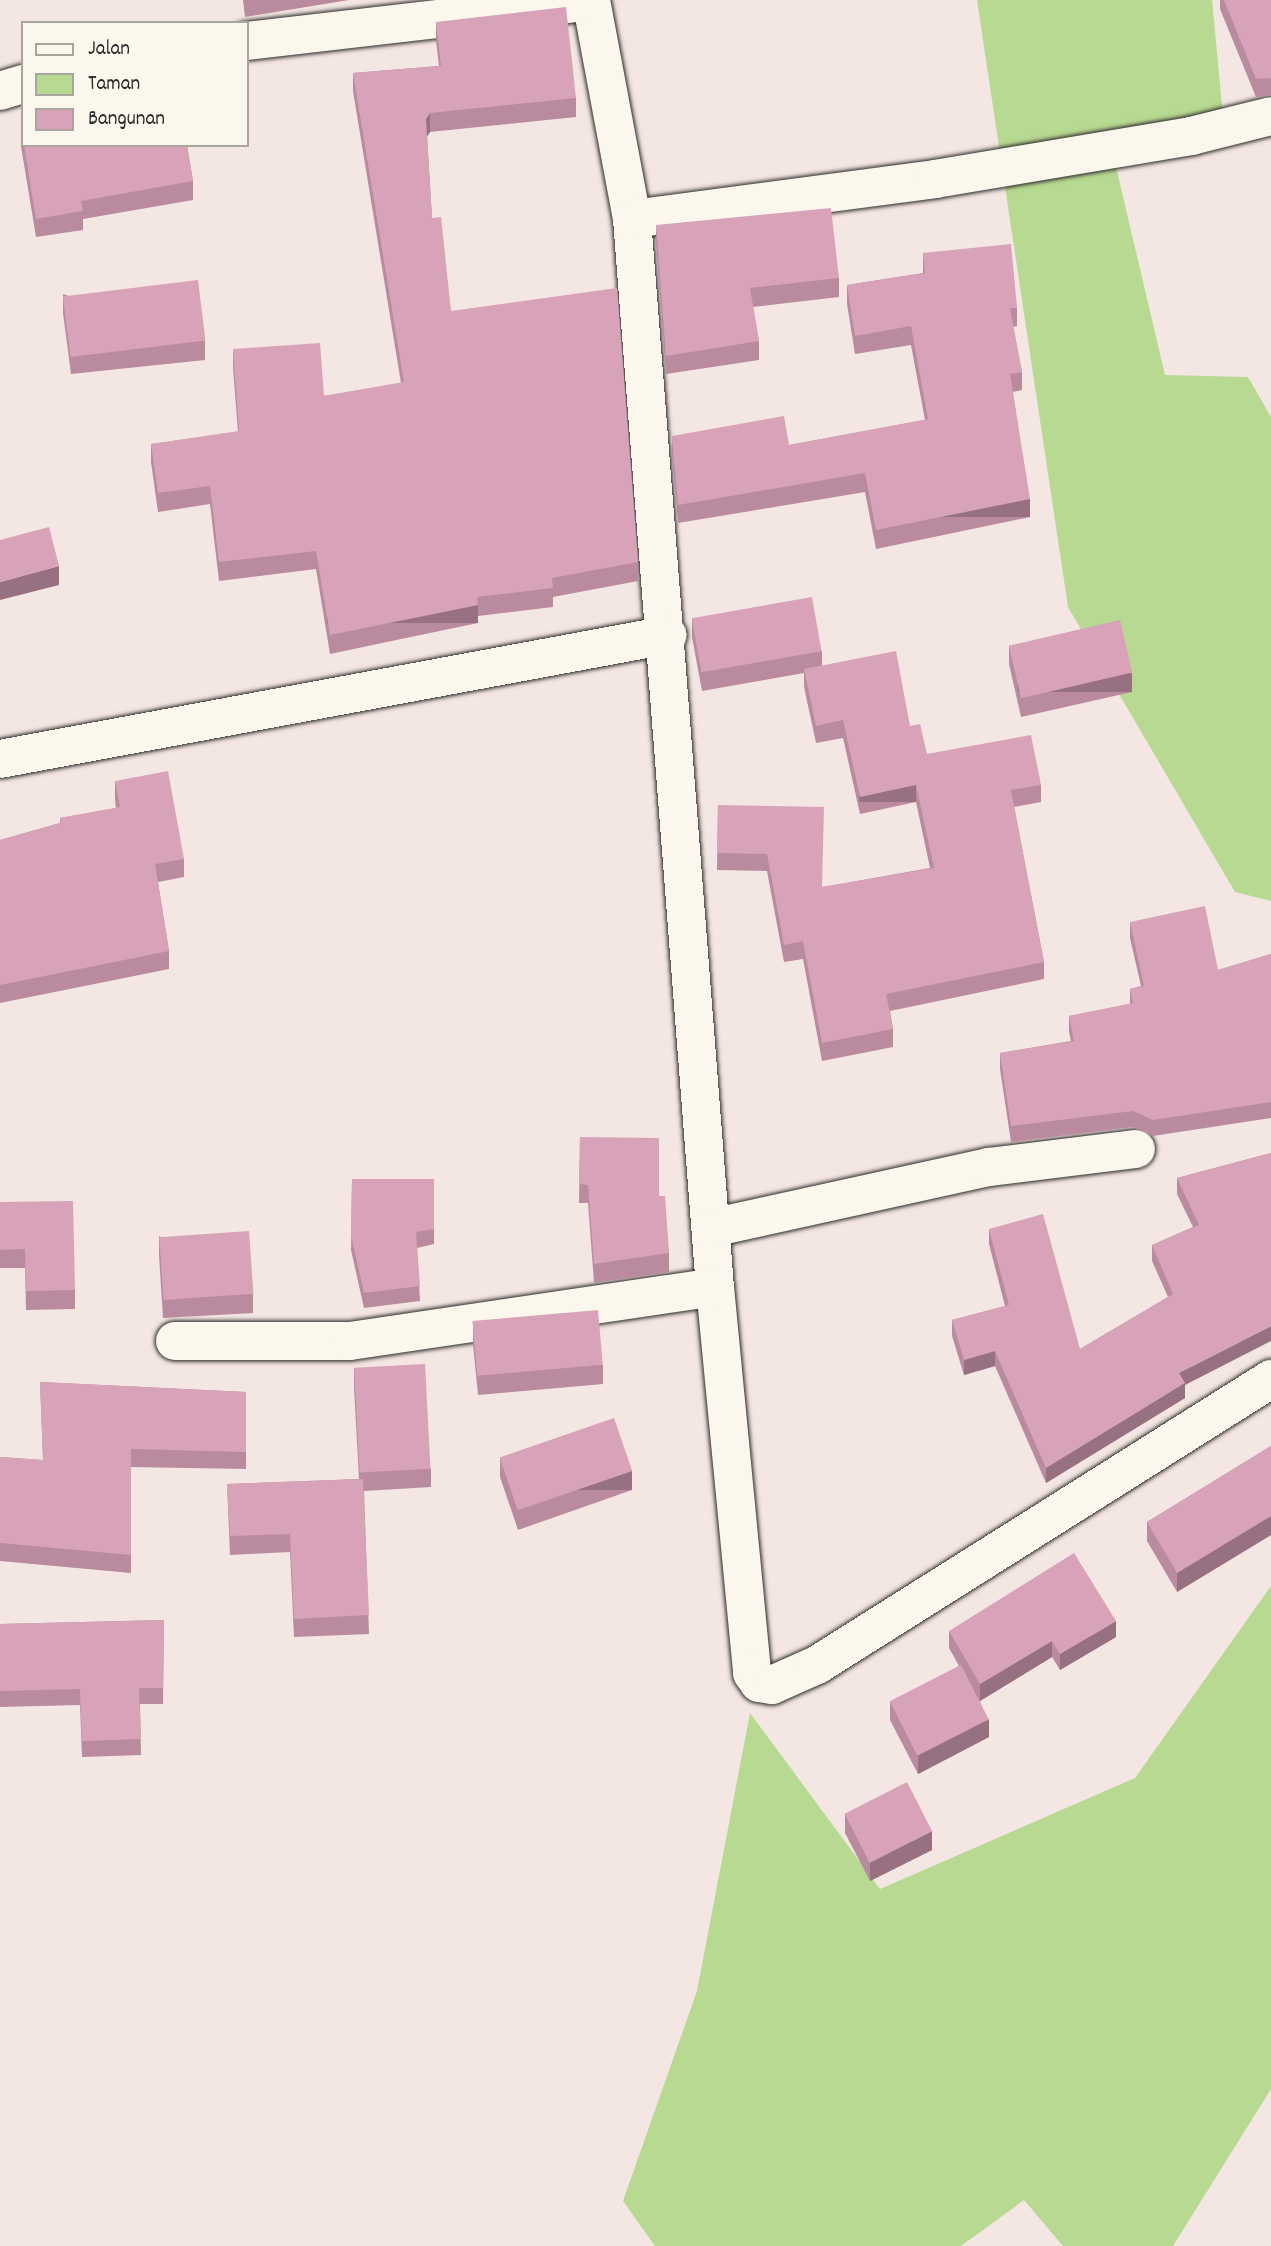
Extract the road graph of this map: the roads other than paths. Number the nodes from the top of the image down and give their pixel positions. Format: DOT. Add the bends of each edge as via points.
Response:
graph roads {
  1 [pos="591,0"];
  2 [pos="248,41"];
  3 [pos="21,85"];
  4 [pos="0,90"];
  5 [pos="1271,116"];
  6 [pos="632,219"];
  7 [pos="668,635"];
  8 [pos="0,759"];
  9 [pos="1136,1149"];
  10 [pos="711,1228"];
  11 [pos="715,1287"];
  12 [pos="175,1341"];
  13 [pos="1271,1379"];
  1 -- 2 [label="street"];
  1 -- 6 [label="street"];
  3 -- 4 [label="street"];
  5 -- 6 [label="street" via="1192,136 935,179"];
  6 -- 7 [label="street"];
  7 -- 8 [label="street"];
  7 -- 10 [label="street"];
  9 -- 10 [label="street" via="989,1167"];
  10 -- 11 [label="street"];
  11 -- 12 [label="street" via="350,1341"];
  11 -- 13 [label="street" via="744,1625 759,1684 772,1685 817,1665"];
}
